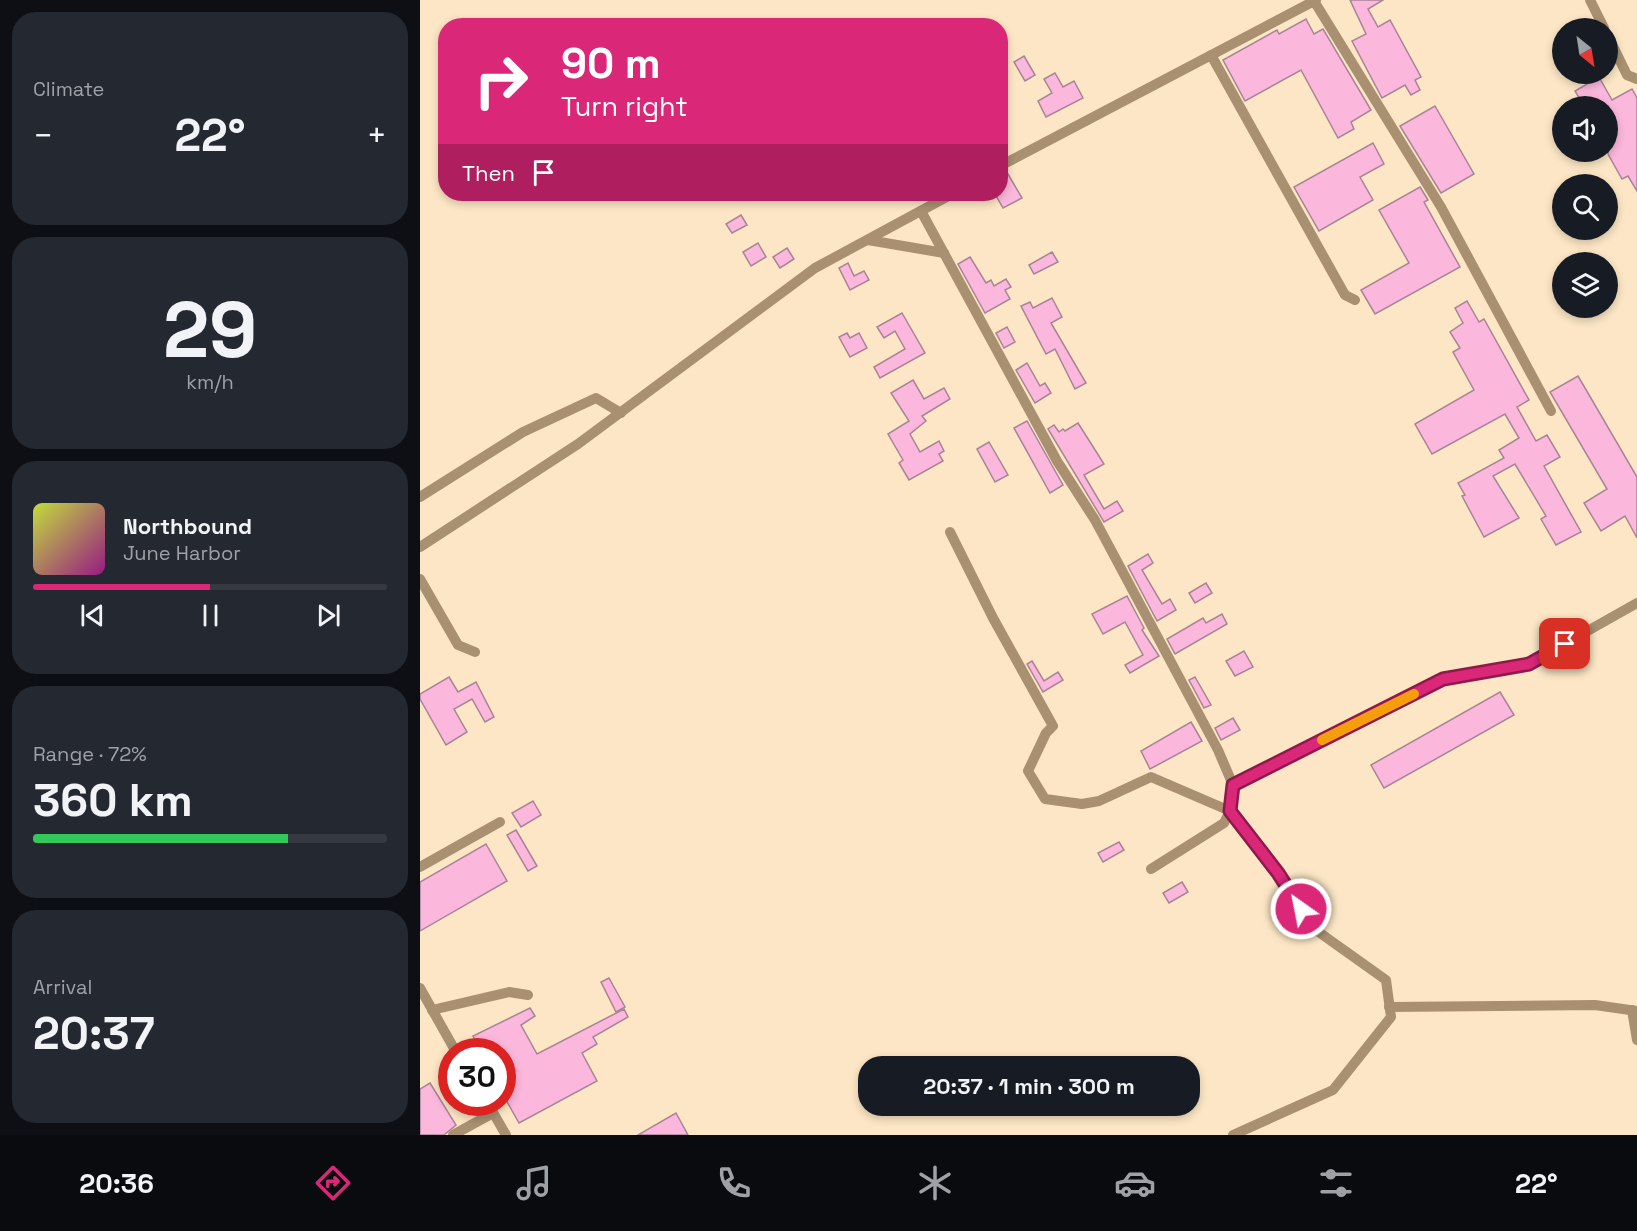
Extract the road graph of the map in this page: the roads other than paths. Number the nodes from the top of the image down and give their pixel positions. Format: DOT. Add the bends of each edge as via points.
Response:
graph roads {
  1 [pos="1590,0"];
  2 [pos="1315,1"];
  3 [pos="1599,18"];
  4 [pos="1211,55"];
  5 [pos="1618,57"];
  6 [pos="1637,79"];
  7 [pos="1008,162"];
  8 [pos="939,201"];
  9 [pos="921,211"];
  10 [pos="868,240"];
  11 [pos="944,253"];
  12 [pos="1355,300"];
  13 [pos="1551,411"];
  14 [pos="621,413"];
  15 [pos="420,497"];
  16 [pos="950,532"];
  17 [pos="420,548"];
  18 [pos="420,579"];
  19 [pos="1637,603"];
  20 [pos="474,652"];
  21 [pos="1233,785"];
  22 [pos="1230,811"];
  23 [pos="500,822"];
  24 [pos="420,867"];
  25 [pos="1151,869"];
  26 [pos="420,988"];
  27 [pos="528,995"];
  28 [pos="1389,1007"];
  29 [pos="432,1010"];
  30 [pos="1635,1011"];
  31 [pos="448,1038"];
  32 [pos="1637,1040"];
  33 [pos="488,1116"];
  34 [pos="495,1116"];
  35 [pos="453,1135"];
  36 [pos="506,1135"];
  37 [pos="1233,1135"];
  1 -- 3 [label="street"];
  2 -- 4 [label="street"];
  2 -- 13 [label="street" via="1441,207"];
  4 -- 7 [label="street"];
  4 -- 12 [label="street" via="1345,295"];
  5 -- 6 [label="street" via="1627,75"];
  8 -- 9 [label="street"];
  9 -- 10 [label="street"];
  9 -- 11 [label="street"];
  10 -- 11 [label="street"];
  10 -- 14 [label="street" via="814,268"];
  11 -- 21 [label="street" via="1057,461 1100,530"];
  14 -- 15 [label="street" via="596,398 523,432"];
  14 -- 17 [label="street"];
  16 -- 22 [label="street" via="1053,726 1028,771 1045,800 1082,804 1099,801 1151,777"];
  18 -- 20 [label="street" via="458,645"];
  19 -- 21 [label="street" via="1529,664 1443,679"];
  21 -- 22 [label="street"];
  22 -- 25 [label="street" via="1224,823"];
  22 -- 28 [label="street" via="1278,873 1313,928 1386,980"];
  23 -- 24 [label="street"];
  26 -- 29 [label="street"];
  27 -- 29 [label="street" via="509,992"];
  28 -- 30 [label="street" via="1595,1005"];
  28 -- 37 [label="street" via="1391,1017 1333,1090"];
  29 -- 31 [label="street"];
  30 -- 32 [label="street"];
  33 -- 35 [label="street"];
  34 -- 36 [label="street"];
}
